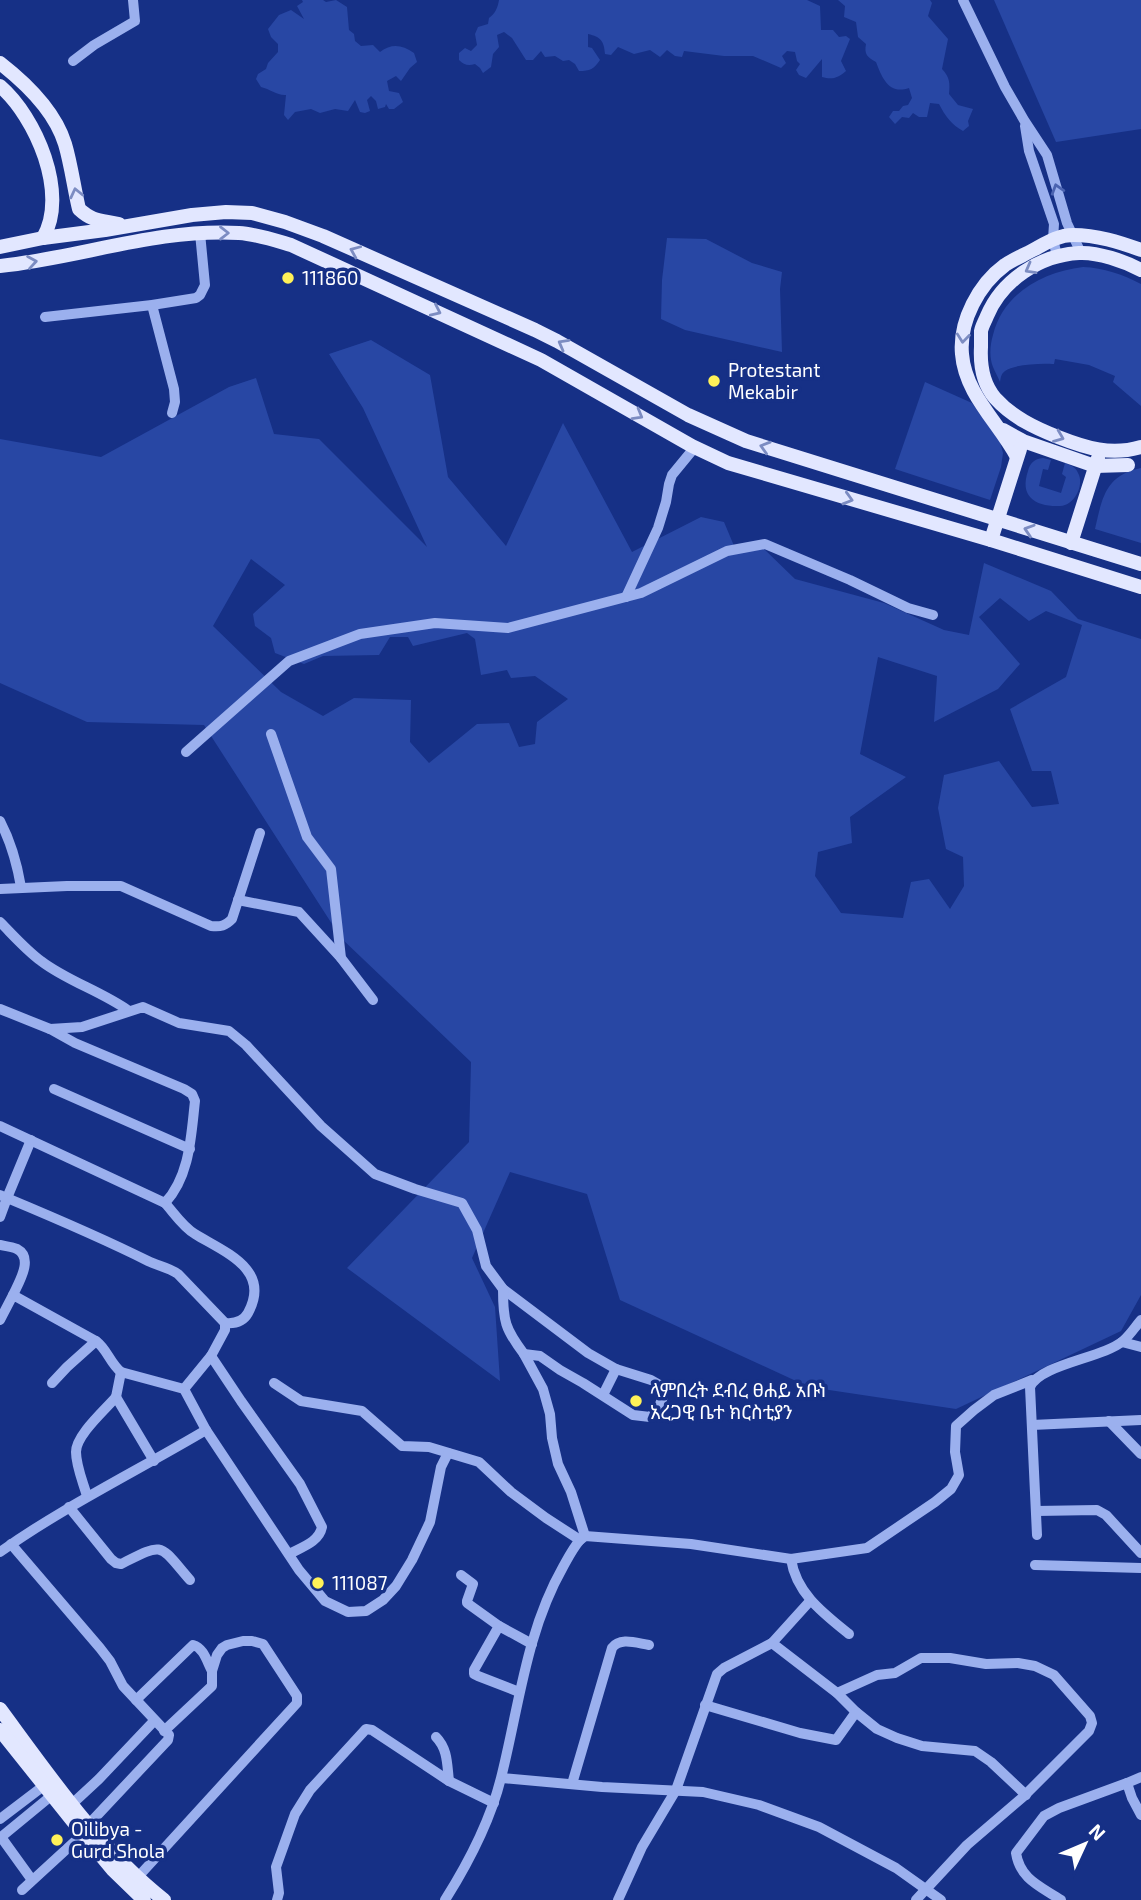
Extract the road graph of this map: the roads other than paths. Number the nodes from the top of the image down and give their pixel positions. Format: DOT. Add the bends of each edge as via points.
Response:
graph roads {
  1 [pos="133,0"];
  2 [pos="963,0"];
  3 [pos="73,61"];
  4 [pos="0,63"];
  5 [pos="0,86"];
  6 [pos="1024,120"];
  7 [pos="132,225"];
  8 [pos="200,233"];
  9 [pos="1073,235"];
  10 [pos="43,239"];
  11 [pos="1053,239"];
  12 [pos="141,242"];
  13 [pos="1,248"];
  14 [pos="1141,250"];
  15 [pos="1081,253"];
  16 [pos="1057,256"];
  17 [pos="1,266"];
  18 [pos="1141,270"];
  19 [pos="152,305"];
  20 [pos="45,317"];
  21 [pos="172,413"];
  22 [pos="1028,424"];
  23 [pos="999,427"];
  24 [pos="1023,441"];
  25 [pos="695,447"];
  26 [pos="1141,447"];
  27 [pos="1100,451"];
  28 [pos="1017,457"];
  29 [pos="1134,463"];
  30 [pos="1095,466"];
  31 [pos="901,489"];
  32 [pos="1088,489"];
  33 [pos="894,512"];
  34 [pos="996,519"];
  35 [pos="991,540"];
  36 [pos="1071,543"];
  37 [pos="1066,564"];
  38 [pos="1141,564"];
  39 [pos="1141,587"];
  40 [pos="626,597"];
  41 [pos="933,615"];
  42 [pos="271,734"];
  43 [pos="186,752"];
  44 [pos="0,821"];
  45 [pos="260,833"];
  46 [pos="21,887"];
  47 [pos="0,889"];
  48 [pos="238,900"];
  49 [pos="0,922"];
  50 [pos="341,958"];
  51 [pos="373,1000"];
  52 [pos="0,1009"];
  53 [pos="129,1011"];
  54 [pos="50,1029"];
  55 [pos="54,1089"];
  56 [pos="0,1126"];
  57 [pos="31,1139"];
  58 [pos="190,1149"];
  59 [pos="4,1197"];
  60 [pos="165,1203"];
  61 [pos="0,1217"];
  62 [pos="0,1245"];
  63 [pos="503,1289"];
  64 [pos="13,1295"];
  65 [pos="0,1320"];
  66 [pos="1141,1320"];
  67 [pos="225,1323"];
  68 [pos="96,1341"];
  69 [pos="1122,1342"];
  70 [pos="1141,1348"];
  71 [pos="524,1354"];
  72 [pos="211,1356"];
  73 [pos="616,1369"];
  74 [pos="121,1373"];
  75 [pos="1032,1380"];
  76 [pos="52,1383"];
  77 [pos="274,1383"];
  78 [pos="184,1390"];
  79 [pos="603,1395"];
  80 [pos="116,1397"];
  81 [pos="1141,1420"];
  82 [pos="1110,1422"];
  83 [pos="1032,1425"];
  84 [pos="206,1430"];
  85 [pos="448,1453"];
  86 [pos="1141,1454"];
  87 [pos="154,1461"];
  88 [pos="87,1496"];
  89 [pos="69,1507"];
  90 [pos="1036,1511"];
  91 [pos="1037,1535"];
  92 [pos="583,1538"];
  93 [pos="11,1544"];
  94 [pos="0,1552"];
  95 [pos="1141,1553"];
  96 [pos="289,1554"];
  97 [pos="791,1559"];
  98 [pos="1035,1565"];
  99 [pos="1141,1568"];
  100 [pos="461,1575"];
  101 [pos="190,1580"];
  102 [pos="810,1601"];
  103 [pos="499,1626"];
  104 [pos="849,1634"];
  105 [pos="772,1643"];
  106 [pos="532,1644"];
  107 [pos="649,1645"];
  108 [pos="212,1671"];
  109 [pos="519,1692"];
  110 [pos="837,1693"];
  111 [pos="136,1700"];
  112 [pos="705,1705"];
  113 [pos="0,1709"];
  114 [pos="856,1712"];
  115 [pos="154,1721"];
  116 [pos="0,1731"];
  117 [pos="164,1731"];
  118 [pos="436,1737"];
  119 [pos="1141,1777"];
  120 [pos="502,1778"];
  121 [pos="449,1781"];
  122 [pos="1126,1783"];
  123 [pos="572,1784"];
  124 [pos="49,1788"];
  125 [pos="676,1790"];
  126 [pos="1026,1795"];
  127 [pos="494,1803"];
  128 [pos="72,1804"];
  129 [pos="1141,1815"];
  130 [pos="0,1819"];
  131 [pos="86,1829"];
  132 [pos="1,1838"];
  133 [pos="137,1878"];
  134 [pos="32,1880"];
  135 [pos="926,1889"];
  136 [pos="22,1890"];
  137 [pos="144,1900"];
  138 [pos="164,1900"];
  139 [pos="276,1900"];
  140 [pos="446,1900"];
  141 [pos="618,1900"];
  142 [pos="916,1900"];
  143 [pos="941,1900"];
  144 [pos="1061,1900"];
  1 -- 3 [label="street" via="135,21"];
  2 -- 6 [label="street"];
  7 -- 4 [label="main road, one-way" via="94,220 79,209 65,143 51,115"];
  5 -- 10 [label="main road" via="22,111 48,165 50,223"];
  9 -- 6 [label="street, one-way" via="1047,155"];
  6 -- 11 [label="street" via="1029,151 1054,224"];
  7 -- 10 [label="main road"];
  7 -- 12 [label="main road"];
  31 -- 7 [label="main road, one-way" via="719,430 557,341 285,222 226,212"];
  8 -- 12 [label="main road"];
  8 -- 19 [label="street" via="205,285 200,295"];
  8 -- 25 [label="main road, one-way" via="241,233 291,245 541,360"];
  9 -- 11 [label="main road"];
  9 -- 14 [label="main road" via="1113,240"];
  9 -- 15 [label="street"];
  10 -- 13 [label="main road"];
  11 -- 16 [label="street"];
  11 -- 23 [label="main road, one-way" via="1004,266 980,290 965,323 961,353 969,382"];
  17 -- 12 [label="main road, one-way"];
  15 -- 16 [label="main road"];
  15 -- 18 [label="main road"];
  16 -- 22 [label="main road, one-way" via="1025,271 1005,287 981,329 980,367 993,396"];
  19 -- 20 [label="street"];
  19 -- 21 [label="street" via="174,389"];
  22 -- 24 [label="main road"];
  22 -- 27 [label="main road, one-way"];
  23 -- 24 [label="main road"];
  23 -- 28 [label="main road"];
  24 -- 28 [label="main road"];
  24 -- 30 [label="main road"];
  25 -- 33 [label="main road, one-way" via="743,468"];
  25 -- 40 [label="street" via="673,475 658,528"];
  26 -- 27 [label="main road"];
  27 -- 30 [label="main road"];
  28 -- 34 [label="main road"];
  29 -- 30 [label="main road"];
  29 -- 32 [label="main road" via="1103,475"];
  30 -- 32 [label="main road"];
  31 -- 33 [label="main road"];
  31 -- 34 [label="main road"];
  32 -- 36 [label="main road"];
  33 -- 35 [label="main road"];
  34 -- 35 [label="main road"];
  36 -- 34 [label="main road, one-way"];
  35 -- 37 [label="main road"];
  36 -- 37 [label="street"];
  36 -- 38 [label="main road"];
  37 -- 39 [label="main road"];
  40 -- 41 [label="street" via="727,551 765,544"];
  40 -- 43 [label="street" via="508,628 435,623 360,634 289,661"];
  42 -- 50 [label="street" via="307,837 331,869"];
  44 -- 46 [label="street"];
  45 -- 48 [label="street"];
  46 -- 47 [label="street"];
  46 -- 48 [label="street" via="121,886 220,927 232,919"];
  48 -- 50 [label="street" via="299,912"];
  49 -- 53 [label="street" via="41,961"];
  50 -- 51 [label="street"];
  52 -- 54 [label="street"];
  53 -- 54 [label="street" via="82,1027"];
  53 -- 63 [label="street" via="143,1007 179,1023 229,1031 375,1174 462,1203 477,1230 486,1266"];
  54 -- 58 [label="street" via="192,1094"];
  55 -- 58 [label="street"];
  56 -- 57 [label="street"];
  57 -- 59 [label="street"];
  57 -- 60 [label="street"];
  58 -- 60 [label="street" via="174,1193"];
  59 -- 61 [label="street"];
  59 -- 67 [label="street" via="170,1268"];
  60 -- 67 [label="street" via="189,1229 230,1254 254,1280 253,1299 243,1320"];
  62 -- 64 [label="street" via="18,1250 25,1259"];
  63 -- 71 [label="street" via="509,1333"];
  63 -- 73 [label="street"];
  64 -- 65 [label="street"];
  64 -- 68 [label="street"];
  66 -- 69 [label="street"];
  67 -- 72 [label="street"];
  68 -- 74 [label="street"];
  68 -- 76 [label="street"];
  69 -- 70 [label="street"];
  69 -- 75 [label="street"];
  71 -- 79 [label="street" via="540,1356"];
  71 -- 92 [label="street" via="543,1390 558,1464"];
  72 -- 78 [label="street"];
  72 -- 96 [label="street" via="300,1484 322,1527 316,1539"];
  73 -- 79 [label="street"];
  73 -- 79 [label="street" via="662,1387 662,1401 650,1417 633,1415"];
  74 -- 78 [label="street"];
  74 -- 80 [label="street"];
  75 -- 83 [label="street"];
  75 -- 97 [label="street" via="994,1395 956,1426 959,1475 935,1502 867,1548"];
  77 -- 85 [label="street" via="301,1401 362,1411 402,1446"];
  78 -- 84 [label="street"];
  80 -- 87 [label="street"];
  80 -- 88 [label="street" via="76,1449"];
  81 -- 82 [label="street"];
  82 -- 83 [label="street"];
  82 -- 86 [label="street"];
  83 -- 90 [label="street"];
  84 -- 87 [label="street"];
  84 -- 96 [label="street"];
  85 -- 92 [label="street" via="480,1462 546,1518"];
  85 -- 96 [label="street" via="430,1522 412,1560 396,1586 374,1606 348,1612 325,1601"];
  87 -- 88 [label="street"];
  88 -- 89 [label="street"];
  89 -- 93 [label="street"];
  89 -- 101 [label="street" via="116,1563 159,1548"];
  90 -- 91 [label="street"];
  90 -- 95 [label="street" via="1097,1510"];
  92 -- 97 [label="street" via="691,1544"];
  92 -- 106 [label="street" via="553,1584"];
  93 -- 94 [label="street"];
  93 -- 111 [label="street" via="100,1648"];
  97 -- 102 [label="street" via="793,1574"];
  98 -- 99 [label="street"];
  100 -- 103 [label="street" via="473,1584 467,1603"];
  102 -- 104 [label="street"];
  102 -- 105 [label="street"];
  103 -- 106 [label="street"];
  103 -- 109 [label="street" via="474,1674"];
  105 -- 110 [label="street"];
  105 -- 112 [label="street" via="717,1674"];
  106 -- 109 [label="street"];
  107 -- 123 [label="street" via="621,1641 612,1648"];
  108 -- 111 [label="street" via="202,1651 193,1645"];
  108 -- 117 [label="street" via="212,1686"];
  108 -- 133 [label="street" via="217,1655 227,1645 243,1641 263,1644 298,1696 297,1703"];
  109 -- 120 [label="street"];
  110 -- 114 [label="street"];
  110 -- 126 [label="street" via="930,1657 1017,1663 1054,1675 1092,1723"];
  111 -- 115 [label="street"];
  112 -- 114 [label="street" via="836,1740"];
  112 -- 125 [label="street"];
  113 -- 124 [label="main road"];
  114 -- 126 [label="street" via="897,1738 922,1746 975,1751"];
  115 -- 117 [label="street"];
  115 -- 128 [label="street"];
  116 -- 124 [label="main road"];
  117 -- 131 [label="street" via="167,1740"];
  118 -- 121 [label="street" via="446,1751"];
  119 -- 122 [label="street"];
  120 -- 123 [label="street"];
  120 -- 127 [label="street"];
  121 -- 127 [label="street"];
  121 -- 139 [label="street" via="366,1729 310,1790 295,1814 276,1867"];
  122 -- 129 [label="street"];
  122 -- 144 [label="street" via="1044,1816 1016,1853 1018,1867"];
  123 -- 125 [label="street"];
  124 -- 128 [label="main road"];
  124 -- 130 [label="street"];
  124 -- 131 [label="main road"];
  124 -- 132 [label="street"];
  125 -- 135 [label="street" via="704,1792 795,1817 896,1868"];
  125 -- 141 [label="street"];
  126 -- 135 [label="street" via="967,1845"];
  127 -- 140 [label="street"];
  128 -- 131 [label="main road"];
  131 -- 133 [label="main road"];
  131 -- 134 [label="street"];
  131 -- 137 [label="main road"];
  132 -- 134 [label="street"];
  133 -- 138 [label="main road"];
  134 -- 136 [label="street"];
  135 -- 142 [label="street"];
  135 -- 143 [label="street"];
}
